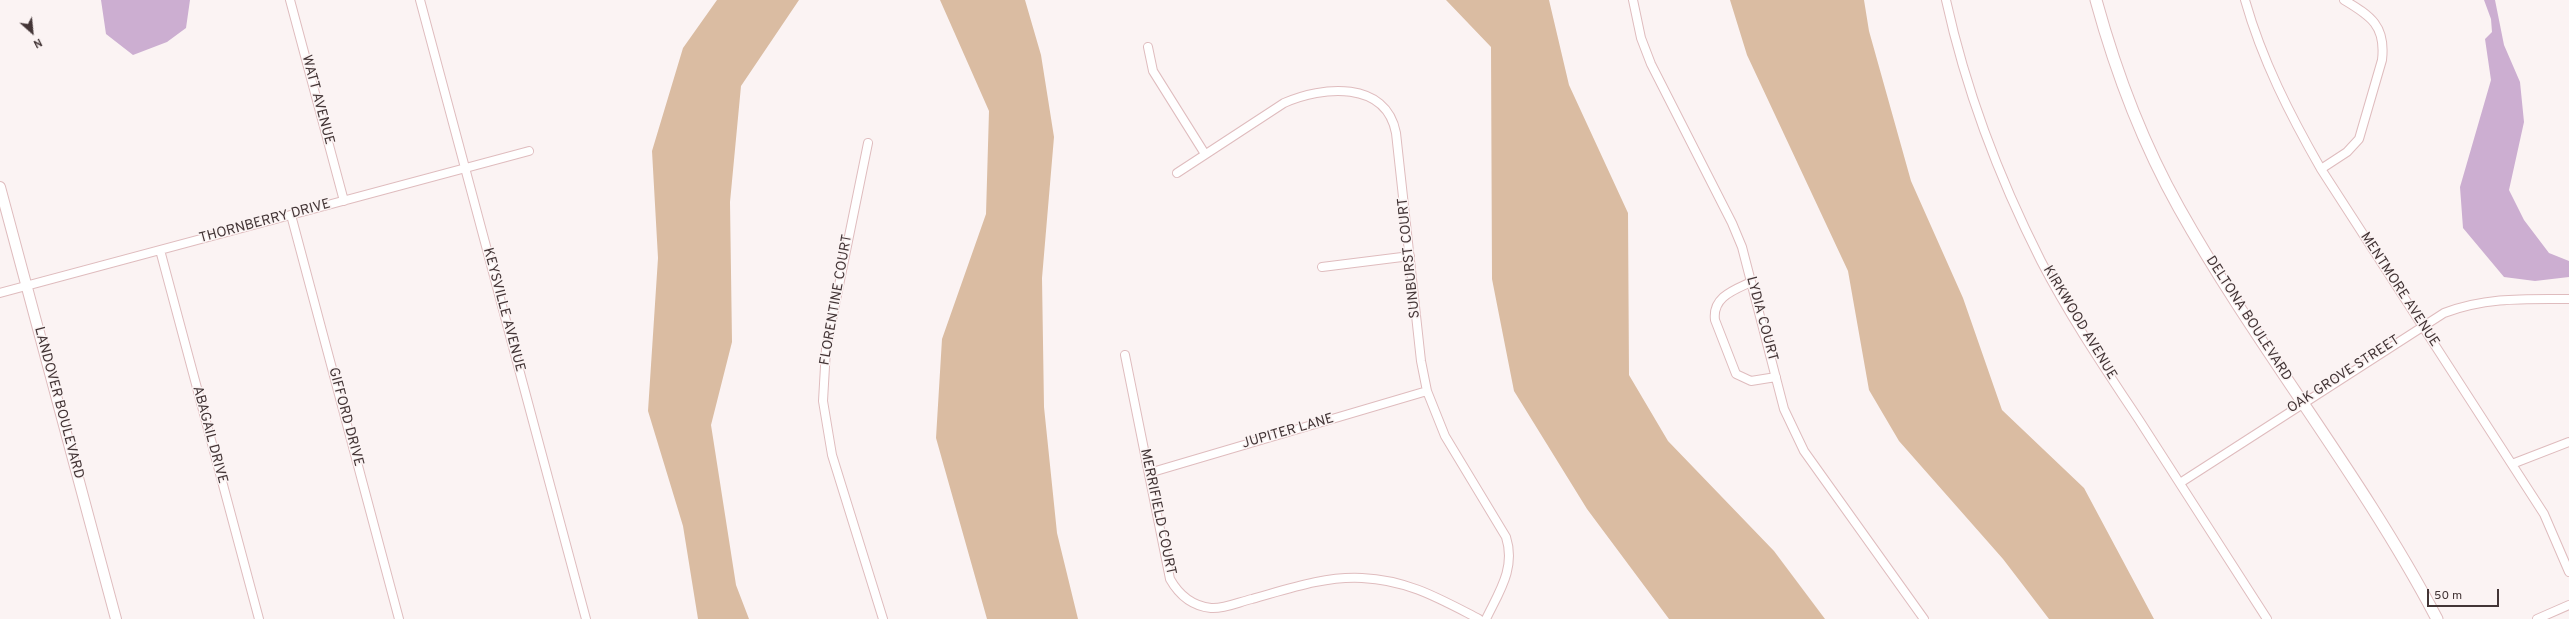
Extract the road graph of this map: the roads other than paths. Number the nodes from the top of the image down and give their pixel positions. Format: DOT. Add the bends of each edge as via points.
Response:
graph roads {
  1 [pos="290,0"];
  2 [pos="420,0"];
  3 [pos="1633,0"];
  4 [pos="1946,0"];
  5 [pos="2096,0"];
  6 [pos="2245,0"];
  7 [pos="2344,0"];
  8 [pos="1148,47"];
  9 [pos="868,143"];
  10 [pos="529,151"];
  11 [pos="1205,154"];
  12 [pos="465,168"];
  13 [pos="2321,169"];
  14 [pos="1177,173"];
  15 [pos="0,186"];
  16 [pos="344,201"];
  17 [pos="291,215"];
  18 [pos="160,250"];
  19 [pos="1410,256"];
  20 [pos="1322,267"];
  21 [pos="1751,282"];
  22 [pos="27,286"];
  23 [pos="0,293"];
  24 [pos="2569,299"];
  25 [pos="2422,325"];
  26 [pos="1125,355"];
  27 [pos="1776,378"];
  28 [pos="1427,391"];
  29 [pos="2302,403"];
  30 [pos="2569,442"];
  31 [pos="2512,464"];
  32 [pos="1149,472"];
  33 [pos="2180,483"];
  34 [pos="2569,572"];
  35 [pos="2569,604"];
  36 [pos="116,619"];
  37 [pos="259,619"];
  38 [pos="400,619"];
  39 [pos="586,619"];
  40 [pos="883,619"];
  41 [pos="1479,619"];
  42 [pos="1486,619"];
  43 [pos="1924,619"];
  44 [pos="2267,619"];
  45 [pos="2437,619"];
  46 [pos="2538,619"];
  1 -- 16 [label="street, WATT AVENUE"];
  2 -- 12 [label="street, KEYSVILLE AVENUE"];
  3 -- 21 [label="street, LYDIA COURT" via="1641,38 1650,64 1732,223"];
  4 -- 33 [label="street, KIRKWOOD AVENUE" via="1981,122 2019,216 2064,303"];
  5 -- 29 [label="main road, DELTONA BOULEVARD" via="2122,85 2164,179 2194,234"];
  6 -- 13 [label="street, MENTMORE AVENUE" via="2279,90"];
  7 -- 13 [label="street" via="2364,12 2378,28 2383,48 2382,60 2359,139 2347,152"];
  8 -- 11 [label="street" via="1153,70"];
  9 -- 40 [label="street, FLORENTINE COURT" via="826,349 824,401 832,455"];
  10 -- 12 [label="street, THORNBERRY DRIVE"];
  11 -- 14 [label="street, SUNBURST COURT"];
  11 -- 19 [label="street, SUNBURST COURT" via="1298,96 1329,91 1363,94 1372,98 1386,109 1394,126"];
  12 -- 16 [label="street, THORNBERRY DRIVE"];
  12 -- 39 [label="street, KEYSVILLE AVENUE"];
  13 -- 25 [label="street, MENTMORE AVENUE"];
  15 -- 22 [label="street, LANDOVER BOULEVARD"];
  16 -- 17 [label="street, THORNBERRY DRIVE"];
  17 -- 18 [label="street, THORNBERRY DRIVE"];
  17 -- 38 [label="street, GIFFORD DRIVE"];
  18 -- 22 [label="street, THORNBERRY DRIVE"];
  18 -- 37 [label="street, ABAGAIL DRIVE"];
  19 -- 20 [label="street"];
  19 -- 28 [label="street, SUNBURST COURT" via="1421,361"];
  21 -- 27 [label="street, LYDIA COURT"];
  21 -- 27 [label="street" via="1720,299 1714,313 1715,320 1736,374 1751,381"];
  22 -- 23 [label="street, THORNBERRY DRIVE"];
  22 -- 36 [label="street, LANDOVER BOULEVARD"];
  24 -- 25 [label="street, OAK GROVE STREET" via="2482,301 2444,312"];
  25 -- 29 [label="street, OAK GROVE STREET"];
  25 -- 31 [label="street, MENTMORE AVENUE"];
  26 -- 32 [label="street, MERRIFIELD COURT"];
  27 -- 43 [label="street, LYDIA COURT" via="1784,409 1804,451"];
  28 -- 32 [label="street, JUPITER LANE"];
  28 -- 42 [label="street, SUNBURST COURT" via="1445,436 1506,537 1509,547 1508,574"];
  29 -- 33 [label="street, OAK GROVE STREET"];
  29 -- 45 [label="main road, DELTONA BOULEVARD" via="2392,543"];
  30 -- 31 [label="street"];
  31 -- 34 [label="street, MENTMORE AVENUE" via="2544,514"];
  32 -- 41 [label="street, MERRIFIELD COURT" via="1170,579 1175,588 1191,602 1206,607 1222,607 1320,581 1362,578 1386,580 1417,588"];
  33 -- 44 [label="street, KIRKWOOD AVENUE"];
  35 -- 46 [label="street"];
}
